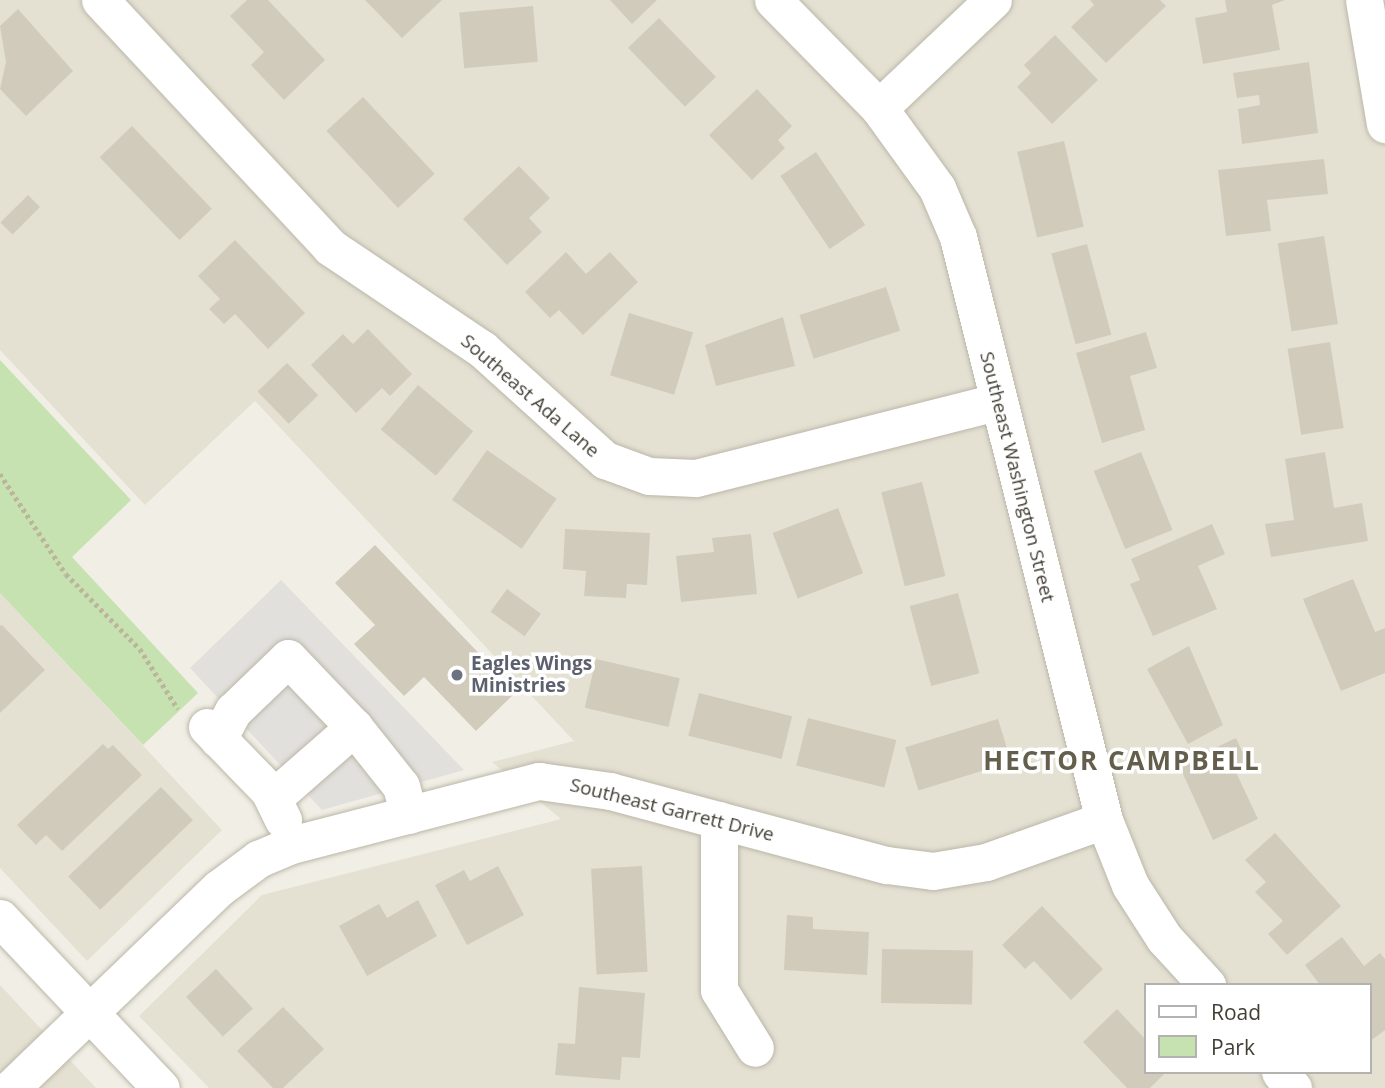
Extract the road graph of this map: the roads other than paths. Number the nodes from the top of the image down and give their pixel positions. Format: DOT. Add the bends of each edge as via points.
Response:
graph roads {
  1 [pos="100,0"];
  2 [pos="773,0"];
  3 [pos="993,0"];
  4 [pos="1364,0"];
  5 [pos="879,108"];
  6 [pos="1385,124"];
  7 [pos="997,402"];
  8 [pos="354,727"];
  9 [pos="273,798"];
  10 [pos="409,815"];
  11 [pos="719,820"];
  12 [pos="1104,820"];
  13 [pos="291,845"];
  14 [pos="0,919"];
  15 [pos="1205,983"];
  16 [pos="91,1015"];
  17 [pos="755,1048"];
  18 [pos="1282,1074"];
  19 [pos="11,1088"];
  20 [pos="161,1088"];
  21 [pos="1293,1088"];
  1 -- 7 [label="street, Southeast Ada Lane" via="330,247 482,349 605,460 649,476 696,478"];
  2 -- 5 [label="street, Southeast Washington Street"];
  3 -- 5 [label="street"];
  4 -- 6 [label="street"];
  5 -- 7 [label="street, Southeast Washington Street" via="916,152 958,237"];
  7 -- 12 [label="street, Southeast Washington Street"];
  8 -- 9 [label="street"];
  8 -- 9 [label="street" via="288,658 213,733"];
  8 -- 10 [label="street" via="401,786"];
  9 -- 13 [label="street"];
  10 -- 11 [label="street, Southeast Garrett Drive" via="539,780 610,791"];
  10 -- 13 [label="street, Southeast Garrett Drive"];
  11 -- 12 [label="street, Southeast Garrett Drive" via="887,865 933,870 986,862"];
  11 -- 17 [label="street" via="719,990"];
  12 -- 15 [label="street, Southeast Washington Street" via="1137,895 1164,938"];
  13 -- 16 [label="street, Southeast Garrett Drive" via="219,888"];
  14 -- 16 [label="street"];
  16 -- 19 [label="street, Southeast Garrett Drive"];
  16 -- 20 [label="street"];
  18 -- 21 [label="street"];
}
